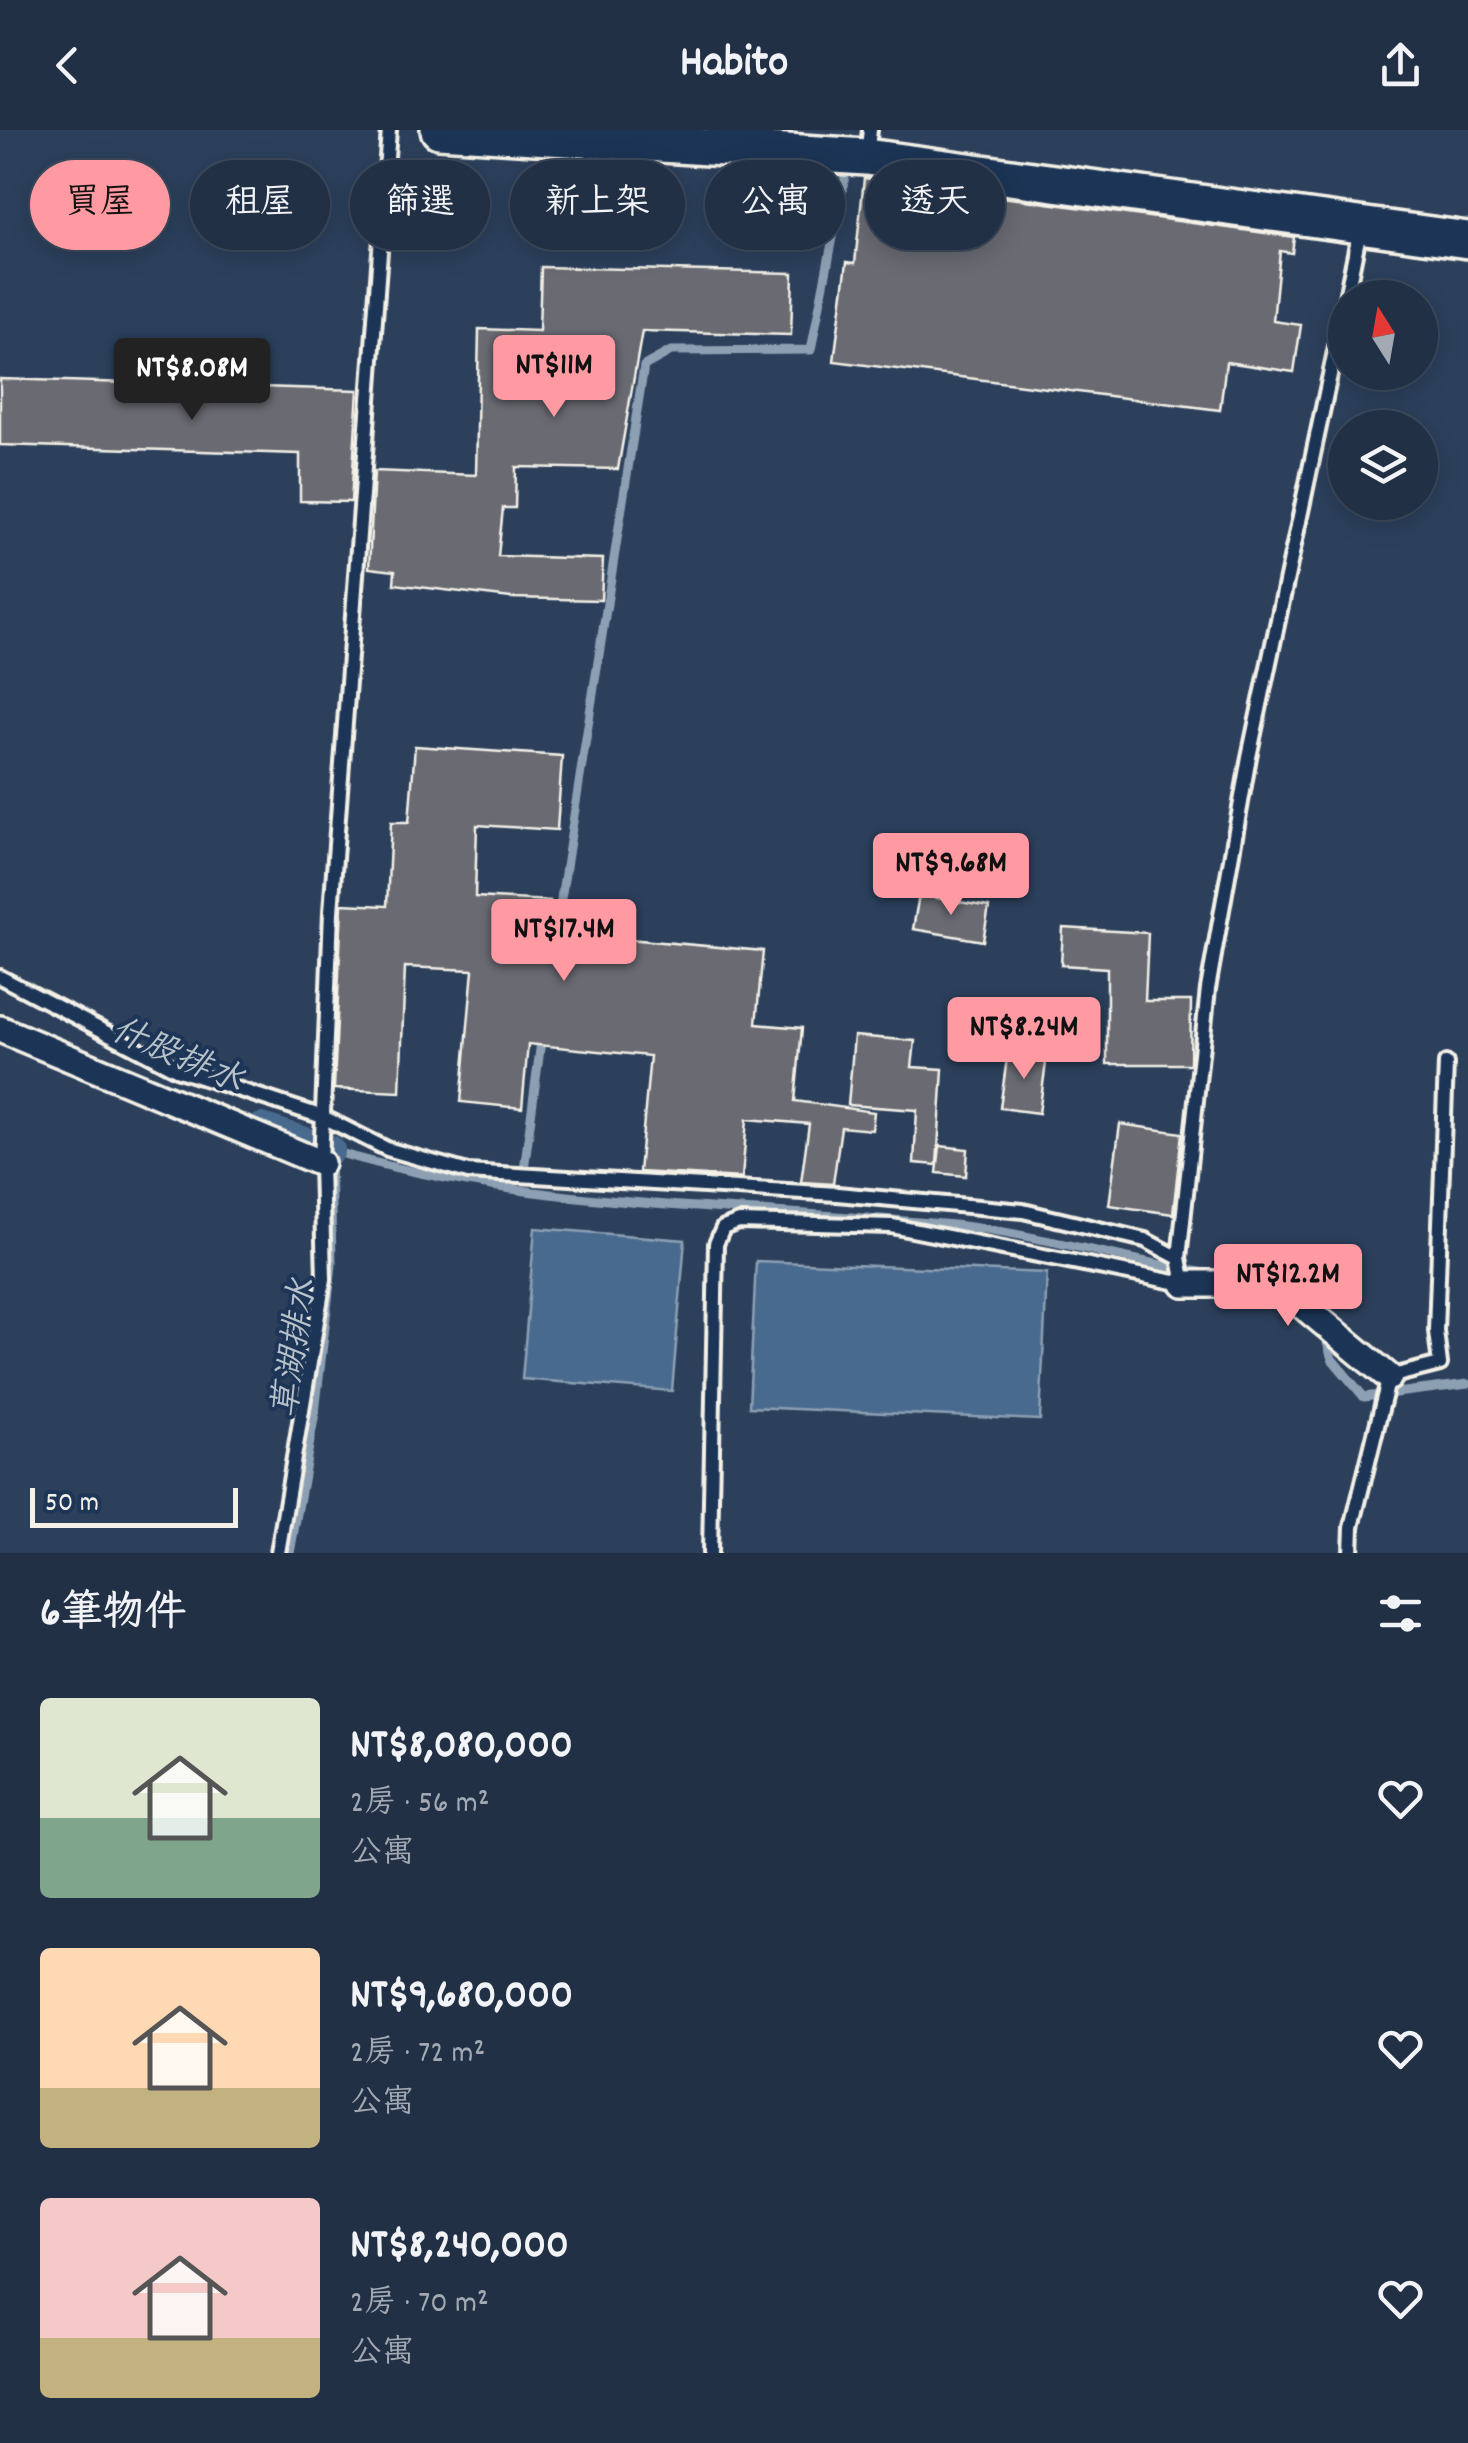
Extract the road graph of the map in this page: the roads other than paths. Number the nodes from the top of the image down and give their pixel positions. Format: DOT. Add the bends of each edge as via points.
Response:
graph roads {
  1 [pos="389,130"];
  2 [pos="439,130"];
  3 [pos="868,144"];
  4 [pos="1361,227"];
  5 [pos="1468,240"];
  6 [pos="1350,280"];
  7 [pos="1328,386"];
  8 [pos="0,977"];
  9 [pos="0,1028"];
  10 [pos="1446,1063"];
  11 [pos="324,1117"];
  12 [pos="321,1164"];
  13 [pos="1181,1271"];
  14 [pos="1389,1377"];
  15 [pos="278,1553"];
  16 [pos="710,1553"];
  17 [pos="1352,1553"];
  1 -- 11 [label="lane" via="330,912"];
  2 -- 3 [label="street"];
  3 -- 4 [label="street"];
  4 -- 5 [label="street"];
  4 -- 6 [label="lane"];
  7 -- 13 [label="lane" via="1208,989"];
  8 -- 11 [label="lane" via="176,1069"];
  9 -- 12 [label="street"];
  10 -- 14 [label="lane" via="1440,1364"];
  11 -- 12 [label="lane"];
  11 -- 13 [label="lane" via="387,1149 468,1172 1023,1210 1146,1240"];
  12 -- 15 [label="lane" via="324,1279"];
  13 -- 14 [label="street" via="1290,1295"];
  13 -- 16 [label="lane" via="892,1226 740,1222 724,1228 716,1244"];
  14 -- 17 [label="lane" via="1352,1528"];
}
